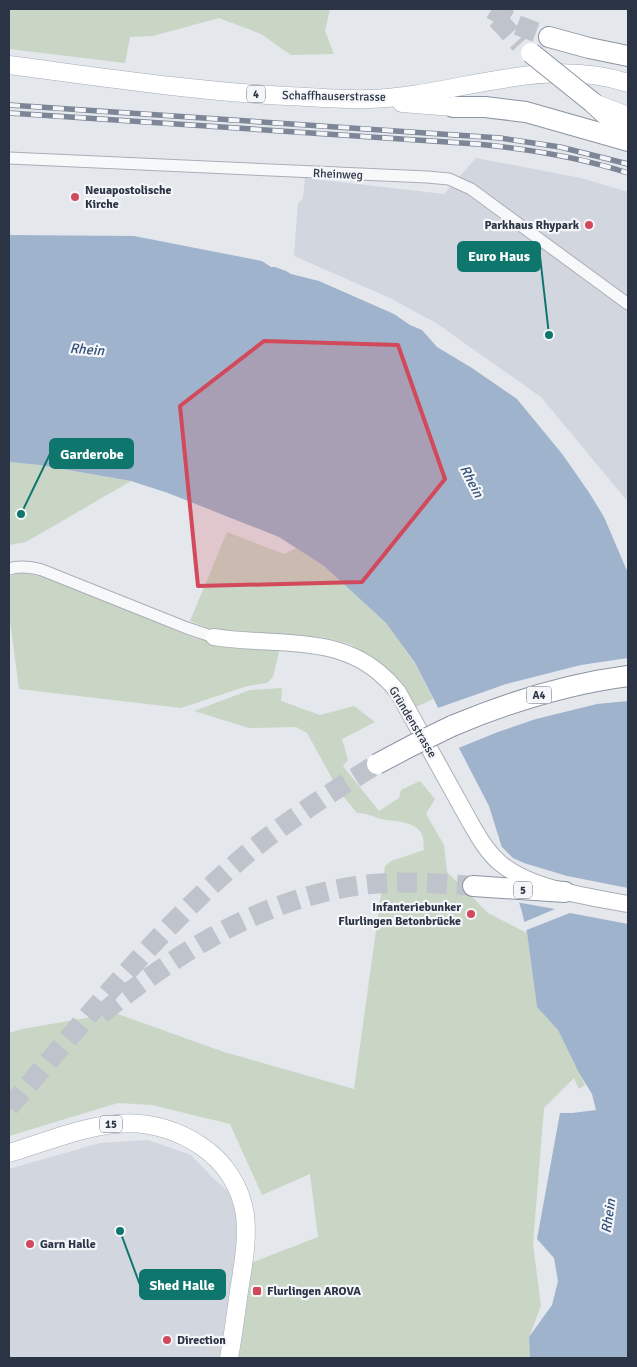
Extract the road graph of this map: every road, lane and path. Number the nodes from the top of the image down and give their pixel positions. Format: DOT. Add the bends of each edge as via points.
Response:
graph roads {
  1 [pos="550,37"];
  2 [pos="525,48"];
  3 [pos="628,56"];
  4 [pos="9,65"];
  5 [pos="628,83"];
  6 [pos="370,99"];
  7 [pos="453,107"];
  8 [pos="624,123"];
  9 [pos="628,141"];
  10 [pos="9,158"];
  11 [pos="628,304"];
  12 [pos="9,569"];
  13 [pos="214,637"];
  14 [pos="628,676"];
  15 [pos="377,764"];
  16 [pos="477,887"];
  17 [pos="565,892"];
  18 [pos="628,904"];
  19 [pos="9,1153"];
  20 [pos="229,1358"];
  1 -- 3 [label="highway"];
  2 -- 8 [label="highway, bridge" via="592,102"];
  4 -- 6 [label="main road, Schaffhauserstrasse / 4" via="240,93"];
  5 -- 6 [label="main road, Schaffhauserstrasse / 4" via="594,74 564,73"];
  6 -- 7 [label="main road"];
  7 -- 9 [label="highway" via="526,112"];
  10 -- 11 [label="street, Rheinweg" via="449,179 471,189"];
  12 -- 13 [label="street, Gründenstrasse" via="30,567 42,570"];
  13 -- 17 [label="street, Gründenstrasse" via="336,648 385,678 402,700 470,822 494,857 514,873"];
  14 -- 15 [label="highway, A4, bridge" via="559,690 496,708"];
  16 -- 17 [label="highway, 5"];
  17 -- 18 [label="street, Gründenstrasse"];
  19 -- 20 [label="main road, 15" via="96,1127 129,1123 176,1132 210,1152 228,1172 239,1193 245,1216 245,1254"];
}
